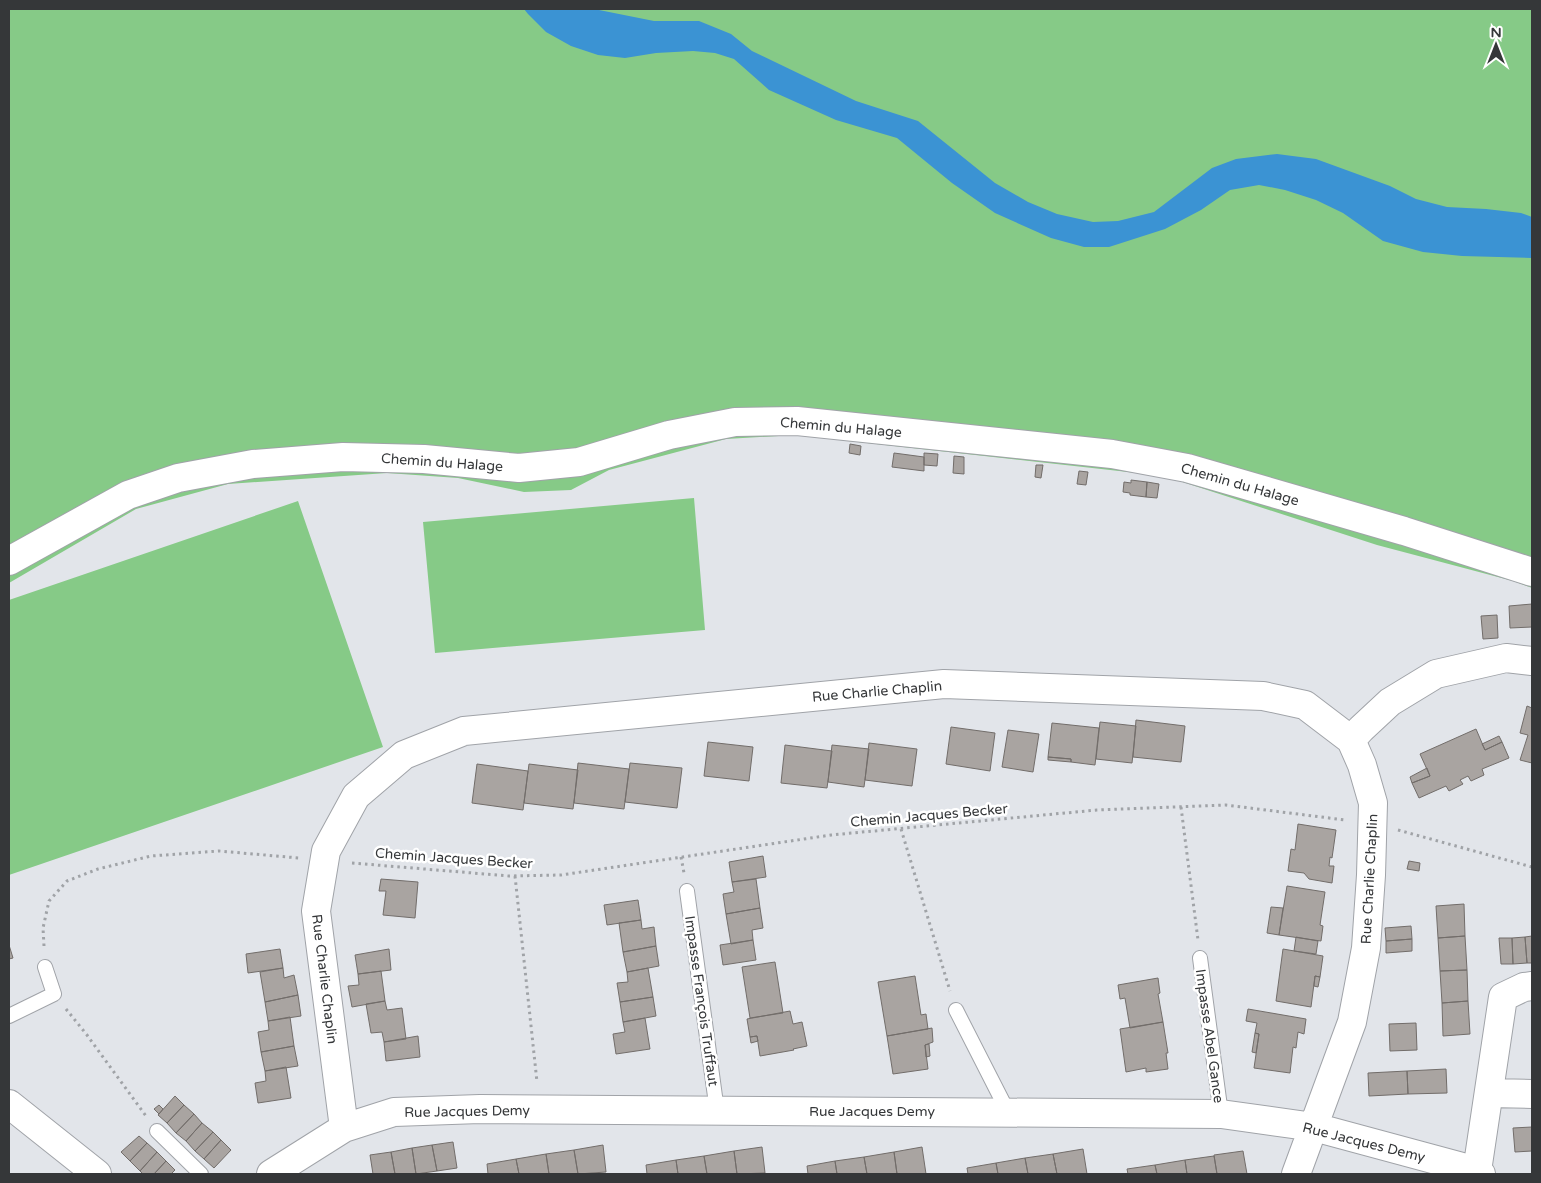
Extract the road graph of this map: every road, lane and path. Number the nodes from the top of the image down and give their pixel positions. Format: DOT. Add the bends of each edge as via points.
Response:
graph roads {
  1 [pos="9,562"];
  2 [pos="1532,572"];
  3 [pos="1532,661"];
  4 [pos="1351,740"];
  5 [pos="1181,807"];
  6 [pos="1373,823"];
  7 [pos="902,829"];
  8 [pos="324,860"];
  9 [pos="1532,867"];
  10 [pos="515,876"];
  11 [pos="687,891"];
  12 [pos="1200,958"];
  13 [pos="45,967"];
  14 [pos="1532,986"];
  15 [pos="54,994"];
  16 [pos="956,1010"];
  17 [pos="9,1016"];
  18 [pos="1488,1093"];
  19 [pos="1532,1094"];
  20 [pos="9,1104"];
  21 [pos="540,1109"];
  22 [pos="717,1110"];
  23 [pos="1008,1112"];
  24 [pos="1220,1114"];
  25 [pos="1314,1127"];
  26 [pos="344,1128"];
  27 [pos="157,1131"];
  28 [pos="1479,1173"];
  29 [pos="96,1174"];
  30 [pos="201,1174"];
  31 [pos="271,1174"];
  32 [pos="1296,1174"];
  1 -- 2 [label="street, Chemin du Halage" via="128,495 178,478 253,464 343,456 424,459 519,468 579,462 669,435 734,422 796,421 1112,454 1187,468"];
  3 -- 4 [label="street" via="1506,658 1436,674 1390,702"];
  4 -- 6 [label="street, Rue Charlie Chaplin" via="1373,803"];
  4 -- 8 [label="street, Rue Charlie Chaplin" via="1305,705 1263,696 944,684 464,731 404,754 356,796"];
  5 -- 6 [label="path, Chemin Jacques Becker" via="1226,805"];
  5 -- 7 [label="path, Chemin Jacques Becker" via="1097,810"];
  5 -- 12 [label="path"];
  6 -- 9 [label="path, Chemin Jacques Becker"];
  6 -- 25 [label="street, Rue Charlie Chaplin" via="1366,948 1352,1022"];
  7 -- 10 [label="path, Chemin Jacques Becker" via="831,835 560,874"];
  7 -- 16 [label="path"];
  8 -- 10 [label="path, Chemin Jacques Becker"];
  8 -- 13 [label="path, Chemin Jacques Becker" via="219,851 151,856 98,869 67,881 49,901 42,928"];
  8 -- 26 [label="street, Rue Charlie Chaplin" via="316,911"];
  10 -- 21 [label="path"];
  11 -- 22 [label="lane, Impasse François Truffaut"];
  12 -- 24 [label="lane, Impasse Abel Gance"];
  13 -- 15 [label="lane"];
  14 -- 18 [label="street" via="1524,986 1503,997"];
  15 -- 17 [label="lane"];
  15 -- 27 [label="path"];
  16 -- 23 [label="lane"];
  18 -- 19 [label="street"];
  18 -- 28 [label="street"];
  20 -- 29 [label="street"];
  21 -- 22 [label="street, Rue Jacques Demy"];
  21 -- 26 [label="street, Rue Jacques Demy" via="394,1112"];
  22 -- 23 [label="street, Rue Jacques Demy"];
  23 -- 24 [label="street, Rue Jacques Demy"];
  24 -- 25 [label="street, Rue Jacques Demy"];
  25 -- 28 [label="street, Rue Jacques Demy"];
  25 -- 32 [label="street, Rue Charlie Chaplin"];
  26 -- 31 [label="street, Rue Jacques Demy"];
  27 -- 30 [label="lane"];
}
